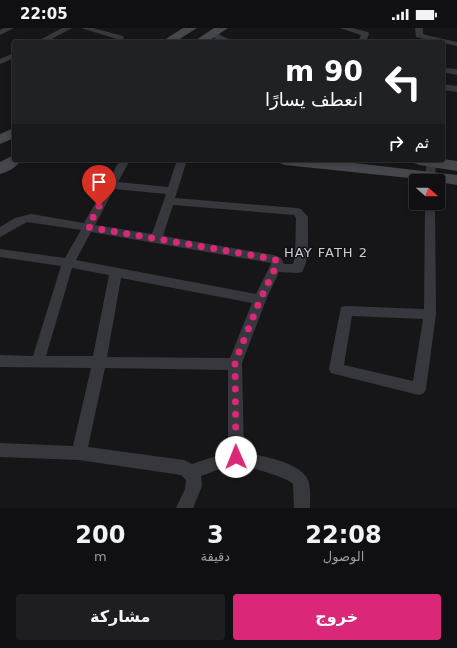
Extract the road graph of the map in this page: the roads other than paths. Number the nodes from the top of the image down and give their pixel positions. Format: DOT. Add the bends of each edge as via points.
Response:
graph roads {
  1 [pos="10,28"];
  2 [pos="68,28"];
  3 [pos="85,28"];
  4 [pos="191,28"];
  5 [pos="222,28"];
  6 [pos="344,28"];
  7 [pos="419,28"];
  8 [pos="366,31"];
  9 [pos="0,33"];
  10 [pos="211,34"];
  11 [pos="120,38"];
  12 [pos="44,40"];
  13 [pos="170,40"];
  14 [pos="202,40"];
  15 [pos="227,40"];
  16 [pos="438,40"];
  17 [pos="445,41"];
  18 [pos="457,44"];
  19 [pos="12,56"];
  20 [pos="0,62"];
  21 [pos="445,70"];
  22 [pos="457,72"];
  23 [pos="445,87"];
  24 [pos="457,89"];
  25 [pos="12,161"];
  26 [pos="124,162"];
  27 [pos="181,162"];
  28 [pos="313,162"];
  29 [pos="457,166"];
  30 [pos="0,169"];
  31 [pos="427,170"];
  32 [pos="457,180"];
  33 [pos="111,185"];
  34 [pos="170,196"];
  35 [pos="430,210"];
  36 [pos="88,227"];
  37 [pos="2,229"];
  38 [pos="156,239"];
  39 [pos="0,253"];
  40 [pos="68,263"];
  41 [pos="277,264"];
  42 [pos="116,273"];
  43 [pos="260,300"];
  44 [pos="430,314"];
  45 [pos="38,360"];
  46 [pos="0,361"];
  47 [pos="99,362"];
  48 [pos="235,362"];
  49 [pos="0,450"];
  50 [pos="79,453"];
  51 [pos="236,457"];
  52 [pos="192,472"];
  53 [pos="184,508"];
  54 [pos="302,508"];
  1 -- 9 [label="street"];
  2 -- 12 [label="street"];
  3 -- 11 [label="street"];
  4 -- 13 [label="street"];
  5 -- 10 [label="street"];
  6 -- 8 [label="street"];
  7 -- 16 [label="street" via="419,35"];
  10 -- 14 [label="street"];
  10 -- 15 [label="street"];
  17 -- 18 [label="street"];
  19 -- 20 [label="street"];
  21 -- 22 [label="street"];
  23 -- 24 [label="street"];
  25 -- 30 [label="street"];
  26 -- 33 [label="street"];
  27 -- 34 [label="street"];
  28 -- 31 [label="street"];
  29 -- 31 [label="street"];
  31 -- 32 [label="street"];
  33 -- 34 [label="street"];
  33 -- 36 [label="street"];
  34 -- 38 [label="street"];
  34 -- 41 [label="street" via="298,212 302,217 301,257 298,269 281,268"];
  35 -- 44 [label="street"];
  36 -- 37 [label="street" via="23,218"];
  36 -- 38 [label="street"];
  36 -- 40 [label="street"];
  38 -- 41 [label="street" via="274,259"];
  39 -- 40 [label="street"];
  40 -- 42 [label="street"];
  40 -- 45 [label="street"];
  41 -- 43 [label="street"];
  42 -- 43 [label="street"];
  42 -- 47 [label="street"];
  43 -- 48 [label="street"];
  44 -- 44 [label="street" via="346,311 336,369 419,389"];
  45 -- 46 [label="street"];
  45 -- 47 [label="street"];
  47 -- 48 [label="street"];
  47 -- 50 [label="street"];
  48 -- 51 [label="street"];
  49 -- 50 [label="street"];
  50 -- 52 [label="street" via="184,468"];
  51 -- 52 [label="street"];
  51 -- 54 [label="street" via="297,476 301,482"];
  52 -- 53 [label="street" via="195,485"];
}
